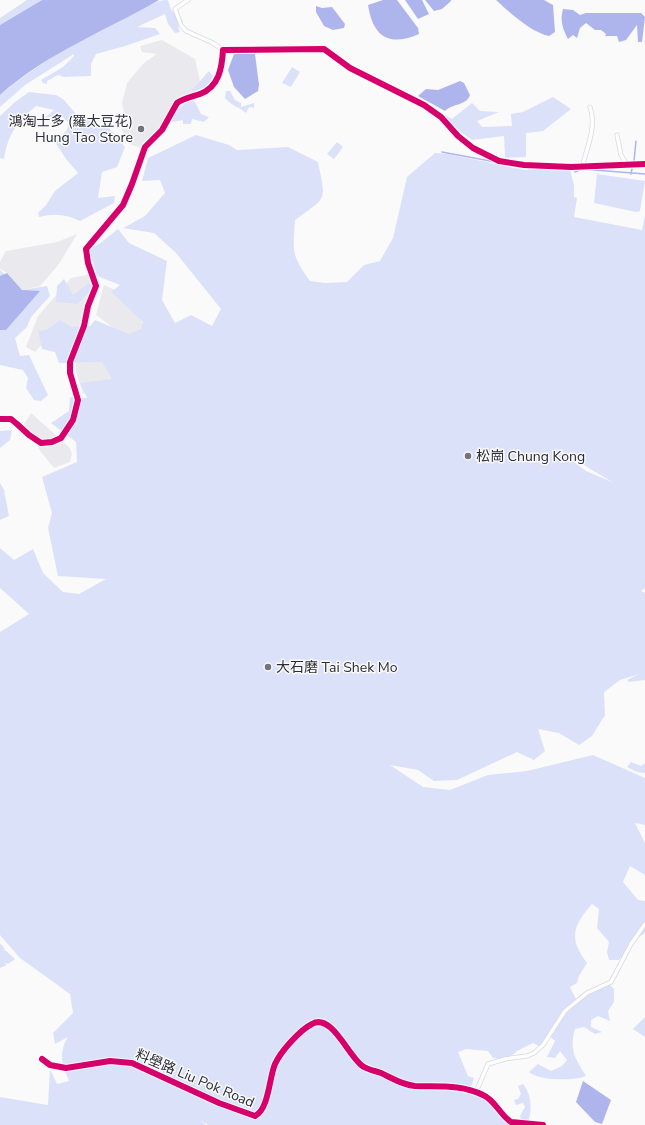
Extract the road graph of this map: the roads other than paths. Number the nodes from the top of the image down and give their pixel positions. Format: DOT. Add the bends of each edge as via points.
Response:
graph roads {
  1 [pos="188,0"];
  2 [pos="223,50"];
  3 [pos="590,107"];
  4 [pos="617,135"];
  5 [pos="645,164"];
  6 [pos="627,165"];
  7 [pos="582,166"];
  8 [pos="0,419"];
  9 [pos="645,924"];
  10 [pos="42,1060"];
  11 [pos="476,1092"];
  12 [pos="543,1125"];
  1 -- 2 [label="street" via="175,9 181,25 186,31"];
  2 -- 7 [label="street" via="324,49 350,68 424,105 441,117 458,136 488,157 524,165"];
  2 -- 8 [label="street" via="222,69 216,81 205,92 177,103 162,130 145,146 122,205 86,249 96,286 70,362 70,373 78,400 73,420 61,438 41,443 29,436 18,424"];
  3 -- 7 [label="street" via="592,127"];
  4 -- 6 [label="street" via="621,155"];
  5 -- 6 [label="street"];
  6 -- 7 [label="street"];
  9 -- 11 [label="street" via="611,982 587,993 566,1011 543,1045 534,1053 488,1064"];
  10 -- 11 [label="street, 料壆路 Liu Pok Road" via="50,1065 66,1068 110,1061 132,1063 255,1116 263,1110 279,1057 311,1024 319,1022 337,1032 348,1051 363,1067 414,1086 449,1086"];
  11 -- 12 [label="street" via="489,1099 511,1122"];
}
